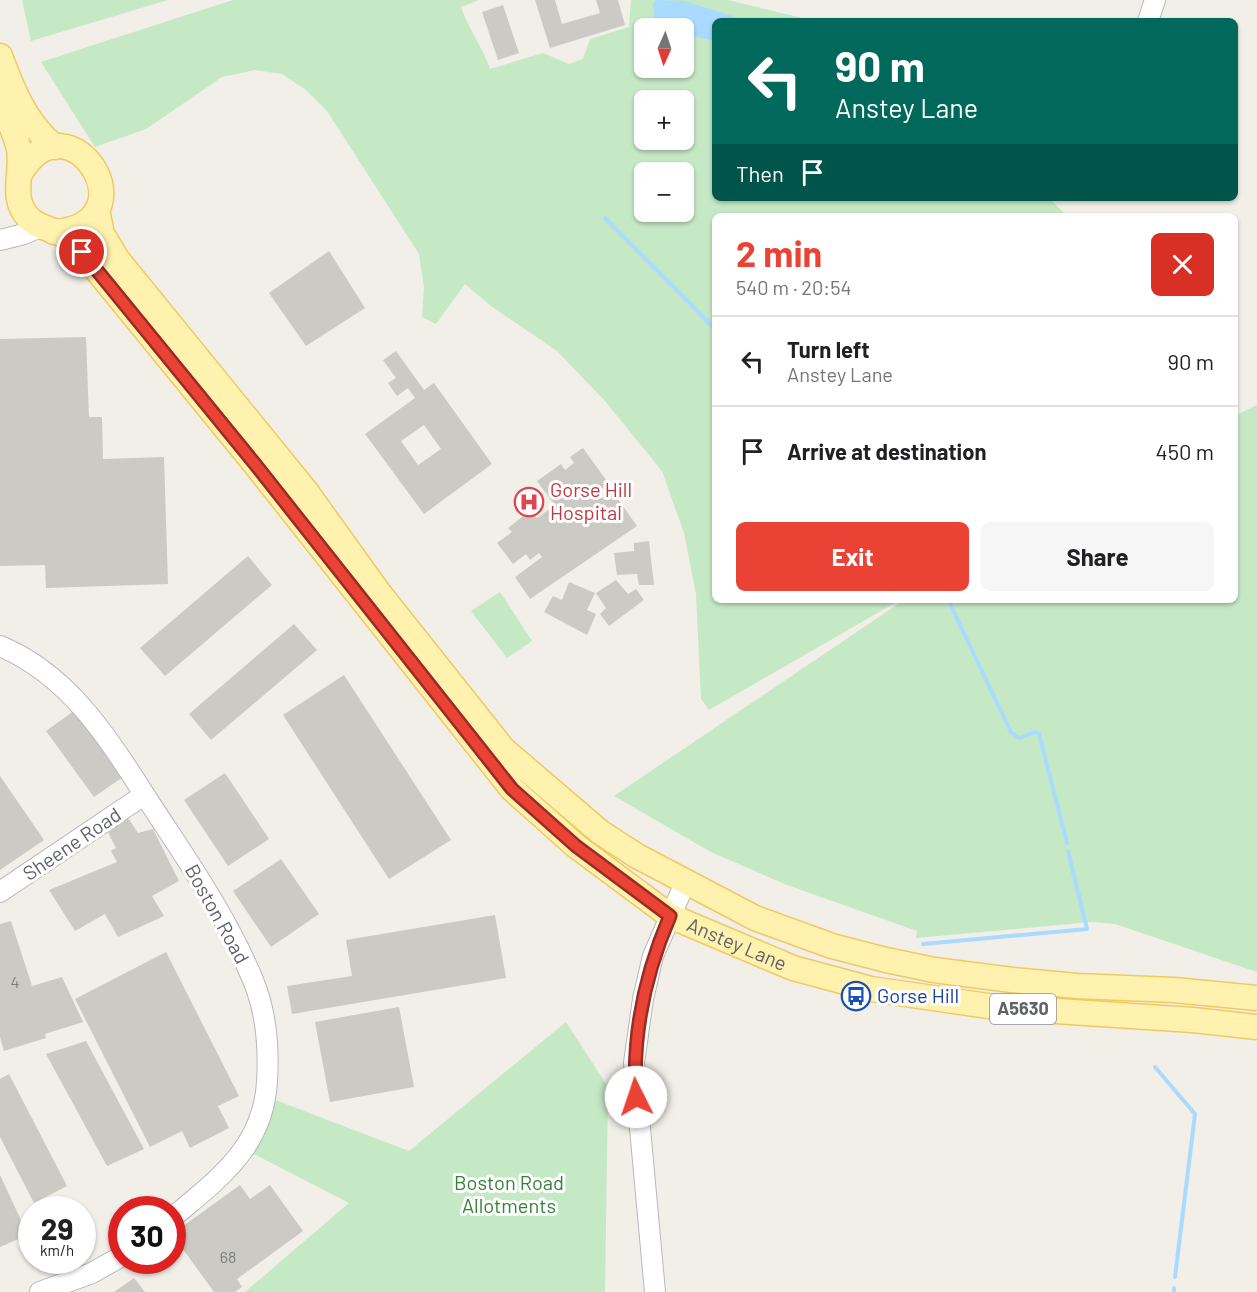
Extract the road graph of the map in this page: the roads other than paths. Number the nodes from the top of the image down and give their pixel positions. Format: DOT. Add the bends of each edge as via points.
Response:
graph roads {
  1 [pos="1155,0"];
  2 [pos="1149,18"];
  3 [pos="0,56"];
  4 [pos="0,102"];
  5 [pos="55,147"];
  6 [pos="21,172"];
  7 [pos="20,206"];
  8 [pos="97,210"];
  9 [pos="47,230"];
  10 [pos="2,238"];
  11 [pos="0,646"];
  12 [pos="144,795"];
  13 [pos="685,883"];
  14 [pos="0,892"];
  15 [pos="670,916"];
  16 [pos="1257,999"];
  17 [pos="1257,1027"];
  18 [pos="186,1206"];
  19 [pos="108,1264"];
  20 [pos="40,1292"];
  21 [pos="655,1292"];
  1 -- 2 [label="street"];
  3 -- 5 [label="main road" via="29,121"];
  4 -- 6 [label="main road" via="15,136"];
  5 -- 6 [label="main road" via="34,155"];
  5 -- 8 [label="main road" via="81,153 95,166 102,190"];
  6 -- 7 [label="main road" via="17,189"];
  7 -- 9 [label="main road, Anstey Lane" via="28,218"];
  7 -- 10 [label="street"];
  8 -- 9 [label="main road" via="86,223 71,230"];
  8 -- 13 [label="main road, Anstey Lane / A5630" via="102,234 117,259 305,490 379,593 503,749 600,832"];
  9 -- 10 [label="street"];
  9 -- 15 [label="main road, Anstey Lane / A5630" via="64,236 82,252 512,789 576,846"];
  11 -- 12 [label="street, Boston Road" via="21,655 98,722"];
  12 -- 14 [label="street, Sheene Road"];
  12 -- 18 [label="street, Boston Road" via="213,899 253,980 264,1015 267,1083 252,1141 226,1172"];
  13 -- 15 [label="street"];
  13 -- 16 [label="main road, Anstey Lane / A5630" via="755,918 813,939 924,968 1077,986"];
  15 -- 17 [label="main road, Anstey Lane / A5630" via="793,968 871,989 995,1007"];
  15 -- 21 [label="street" via="653,956 634,1063"];
  19 -- 20 [label="street"];
}
